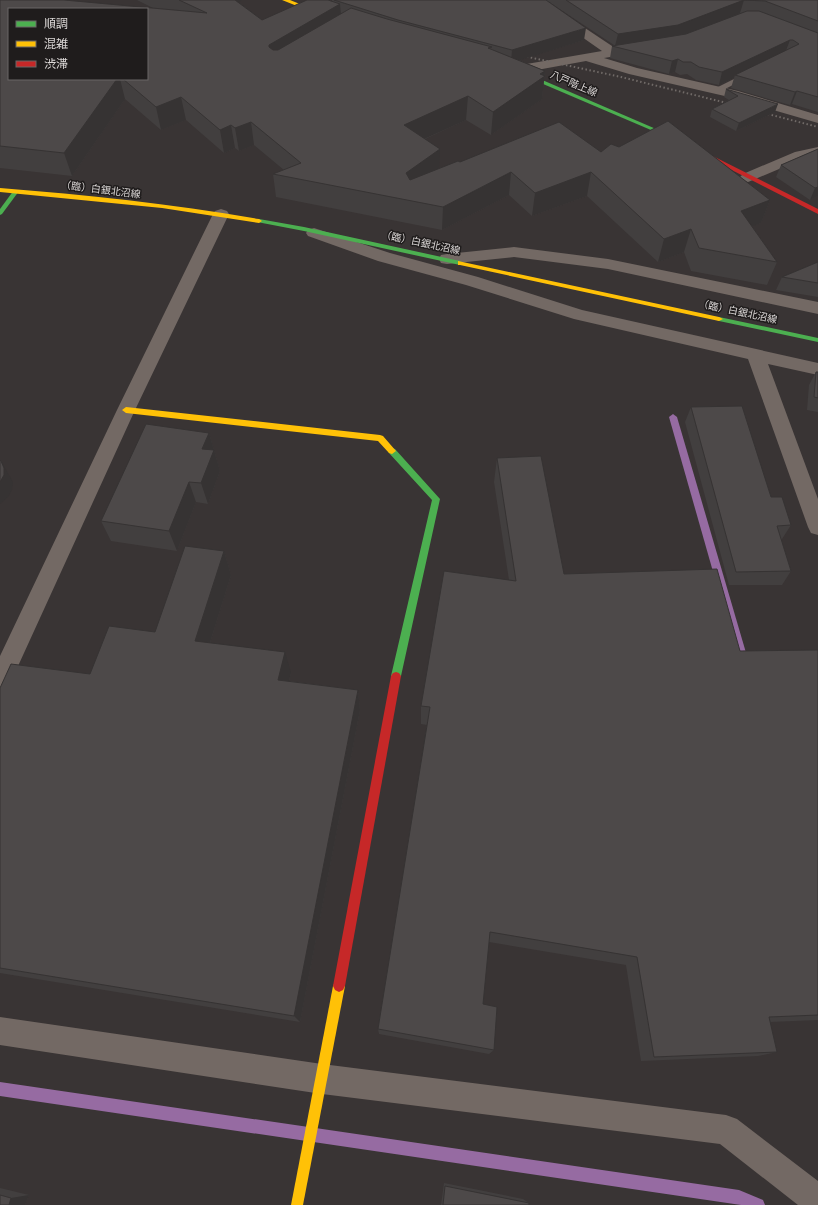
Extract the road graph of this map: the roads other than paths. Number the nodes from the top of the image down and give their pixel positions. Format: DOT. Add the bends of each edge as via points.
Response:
graph roads {
  1 [pos="285,0"];
  2 [pos="535,0"];
  3 [pos="333,18"];
  4 [pos="656,45"];
  5 [pos="612,52"];
  6 [pos="582,57"];
  7 [pos="511,69"];
  8 [pos="756,71"];
  9 [pos="716,90"];
  10 [pos="818,119"];
  11 [pos="818,151"];
  12 [pos="748,176"];
  13 [pos="0,190"];
  14 [pos="16,191"];
  15 [pos="818,212"];
  16 [pos="0,213"];
  17 [pos="221,214"];
  18 [pos="304,229"];
  19 [pos="447,259"];
  20 [pos="818,308"];
  21 [pos="818,340"];
  22 [pos="756,356"];
  23 [pos="818,369"];
  24 [pos="126,410"];
  25 [pos="809,481"];
  26 [pos="818,527"];
  27 [pos="0,681"];
  28 [pos="0,1031"];
  29 [pos="322,1079"];
  30 [pos="818,1201"];
  31 [pos="298,1205"];
  1 -- 3 [label="street"];
  2 -- 5 [label="street"];
  4 -- 5 [label="street"];
  5 -- 6 [label="street"];
  6 -- 7 [label="street"];
  6 -- 9 [label="street"];
  7 -- 12 [label="street, 八戸階上線" via="660,131"];
  8 -- 9 [label="lane"];
  9 -- 10 [label="street"];
  11 -- 12 [label="street" via="800,155"];
  12 -- 15 [label="street, 八戸階上線"];
  13 -- 14 [label="street, （臨）白銀北沼線"];
  14 -- 16 [label="street"];
  14 -- 17 [label="street, （臨）白銀北沼線"];
  17 -- 18 [label="street, （臨）白銀北沼線"];
  17 -- 24 [label="street"];
  18 -- 19 [label="street, （臨）白銀北沼線"];
  18 -- 22 [label="street" via="384,257 580,315"];
  19 -- 20 [label="street" via="514,252 608,264"];
  19 -- 21 [label="street, （臨）白銀北沼線"];
  22 -- 23 [label="street"];
  22 -- 25 [label="street"];
  24 -- 27 [label="street"];
  24 -- 29 [label="street" via="380,438 436,498 392,694"];
  25 -- 26 [label="street"];
  28 -- 29 [label="street"];
  29 -- 30 [label="street" via="726,1130"];
  29 -- 31 [label="street"];
}
